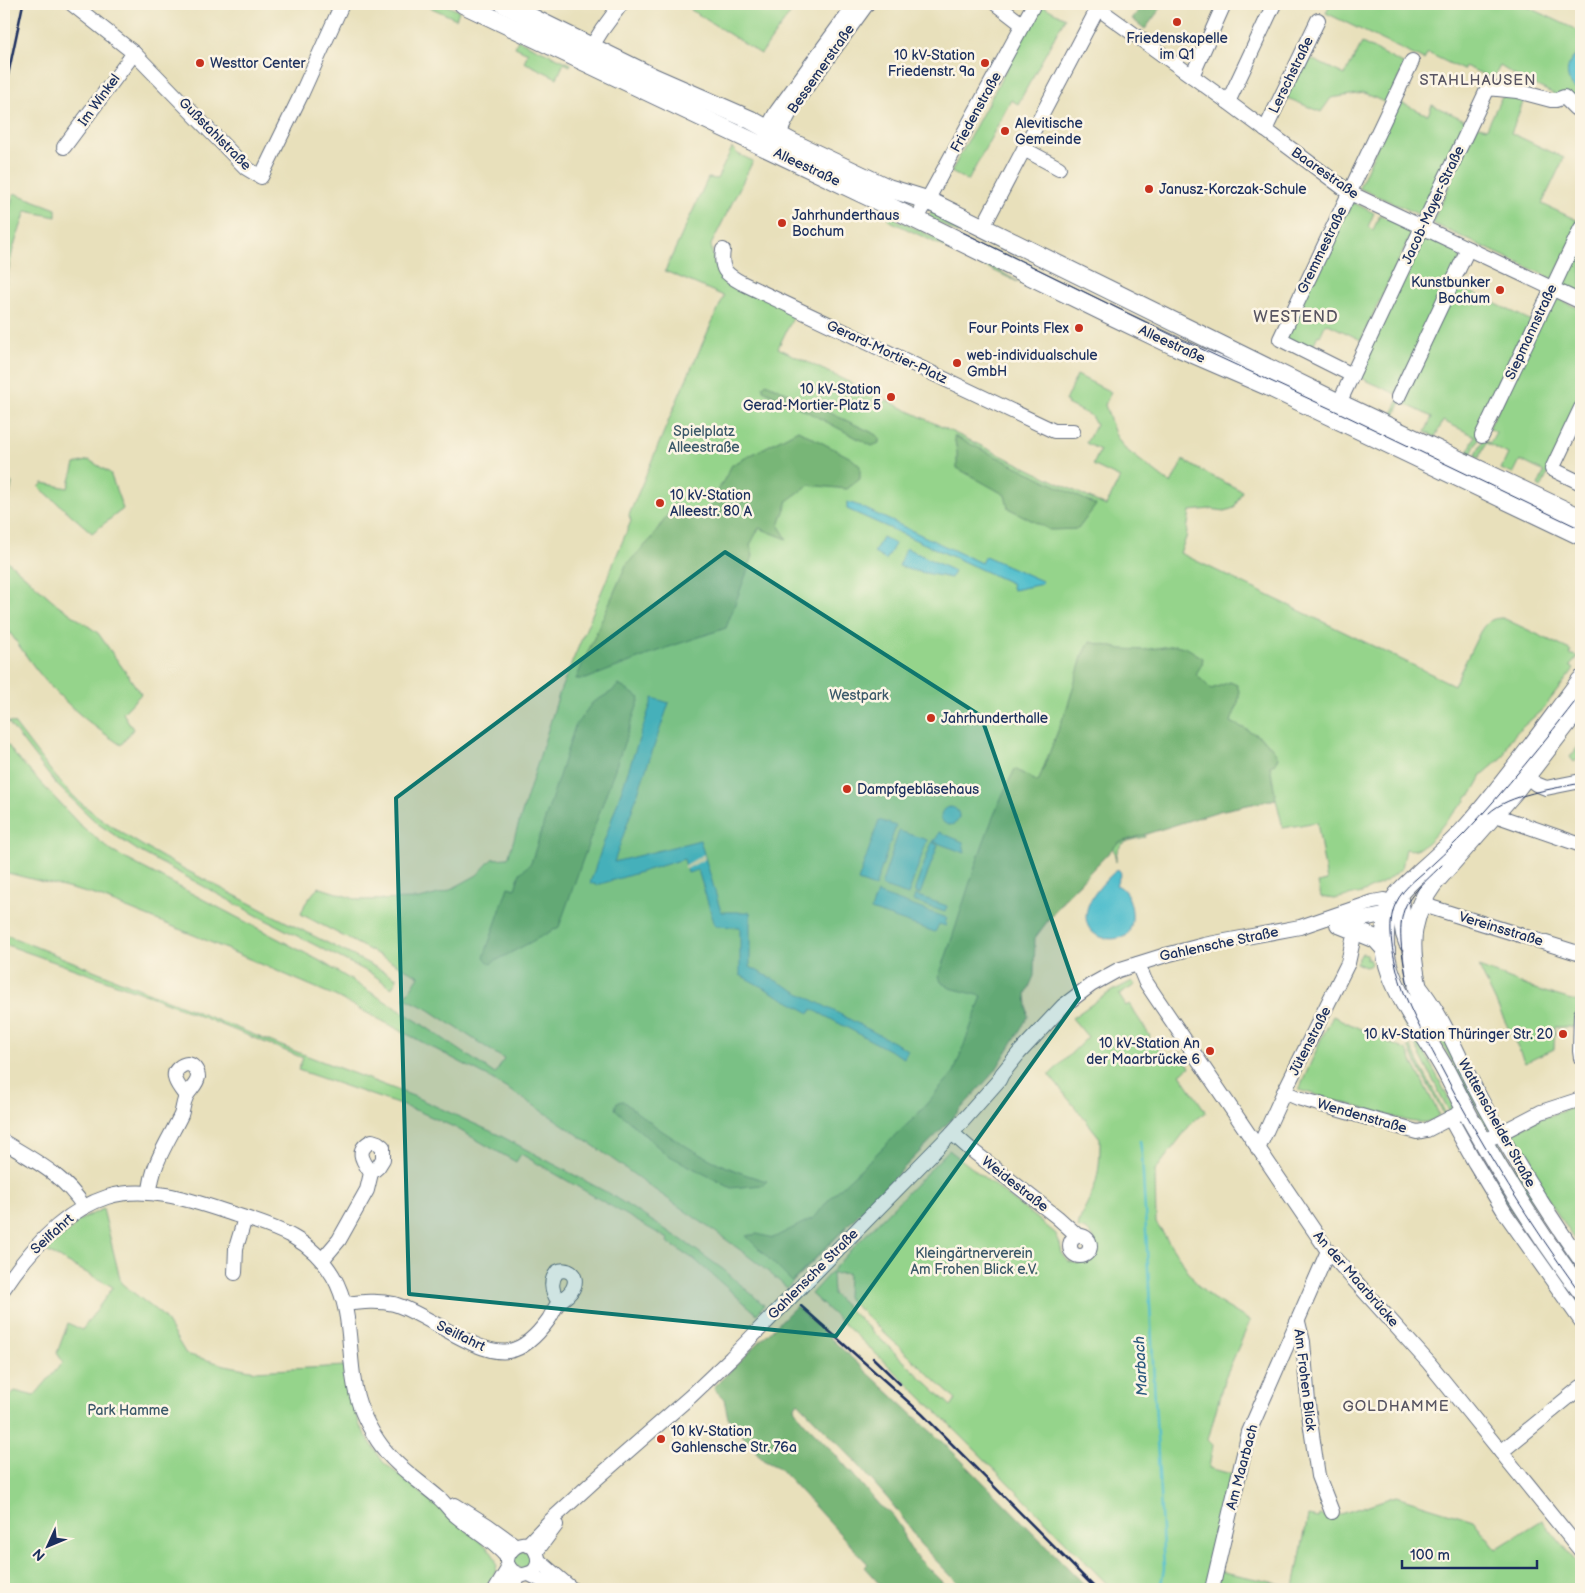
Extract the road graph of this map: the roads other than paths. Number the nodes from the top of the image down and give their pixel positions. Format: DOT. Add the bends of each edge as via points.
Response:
graph roads {
  1 [pos="72,4"];
  2 [pos="342,4"];
  3 [pos="463,4"];
  4 [pos="621,4"];
  5 [pos="867,4"];
  6 [pos="996,4"];
  7 [pos="1034,4"];
  8 [pos="1224,4"];
  9 [pos="1274,4"];
  10 [pos="851,5"];
  11 [pos="1095,6"];
  12 [pos="509,9"];
  13 [pos="1318,20"];
  14 [pos="1023,25"];
  15 [pos="592,46"];
  16 [pos="134,53"];
  17 [pos="1412,61"];
  18 [pos="1192,76"];
  19 [pos="1228,102"];
  20 [pos="1581,112"];
  21 [pos="1265,130"];
  22 [pos="772,132"];
  23 [pos="64,147"];
  24 [pos="764,147"];
  25 [pos="1024,149"];
  26 [pos="1059,168"];
  27 [pos="1350,193"];
  28 [pos="927,200"];
  29 [pos="917,219"];
  30 [pos="983,227"];
  31 [pos="1422,227"];
  32 [pos="1581,228"];
  33 [pos="1468,249"];
  34 [pos="722,250"];
  35 [pos="1552,288"];
  36 [pos="1581,302"];
  37 [pos="1352,375"];
  38 [pos="1398,396"];
  39 [pos="1339,403"];
  40 [pos="1581,408"];
  41 [pos="1073,431"];
  42 [pos="1482,436"];
  43 [pos="1581,483"];
  44 [pos="1581,518"];
  45 [pos="1581,536"];
  46 [pos="1581,680"];
  47 [pos="1581,705"];
  48 [pos="1521,772"];
  49 [pos="1581,781"];
  50 [pos="1495,815"];
  51 [pos="1581,845"];
  52 [pos="1424,899"];
  53 [pos="1395,906"];
  54 [pos="1300,927"];
  55 [pos="1347,928"];
  56 [pos="1386,950"];
  57 [pos="1581,954"];
  58 [pos="1414,960"];
  59 [pos="1138,964"];
  60 [pos="1417,982"];
  61 [pos="1581,1014"];
  62 [pos="1581,1058"];
  63 [pos="1444,1068"];
  64 [pos="1284,1092"];
  65 [pos="186,1096"];
  66 [pos="1581,1099"];
  67 [pos="1458,1114"];
  68 [pos="952,1132"];
  69 [pos="1499,1133"];
  70 [pos="4,1142"];
  71 [pos="1484,1142"];
  72 [pos="1258,1149"];
  73 [pos="371,1173"];
  74 [pos="150,1193"];
  75 [pos="84,1207"];
  76 [pos="245,1218"];
  77 [pos="1078,1236"];
  78 [pos="1328,1251"];
  79 [pos="322,1260"];
  80 [pos="1581,1261"];
  81 [pos="235,1273"];
  82 [pos="4,1288"];
  83 [pos="1581,1291"];
  84 [pos="559,1302"];
  85 [pos="345,1304"];
  86 [pos="1581,1321"];
  87 [pos="1298,1322"];
  88 [pos="1581,1387"];
  89 [pos="1501,1452"];
  90 [pos="1332,1512"];
  91 [pos="1581,1551"];
  92 [pos="522,1554"];
  93 [pos="525,1575"];
  94 [pos="496,1589"];
  95 [pos="507,1589"];
  96 [pos="559,1589"];
  97 [pos="572,1589"];
  98 [pos="1212,1589"];
  1 -- 16 [label="street, Gußstahlstraße"];
  2 -- 16 [label="street, Gußstahlstraße" via="261,176 246,168"];
  3 -- 12 [label="main road, Alleestraße"];
  4 -- 15 [label="street"];
  5 -- 22 [label="street, Bessemerstraße"];
  6 -- 14 [label="street"];
  7 -- 14 [label="street, Friedenstraße"];
  8 -- 18 [label="street"];
  9 -- 19 [label="street"];
  10 -- 22 [label="street, Bessemerstraße" via="781,105"];
  11 -- 18 [label="street, Baarestraße"];
  11 -- 25 [label="street"];
  12 -- 15 [label="main road, Alleestraße"];
  12 -- 24 [label="main road, Alleestraße"];
  13 -- 21 [label="street, Lerschstraße"];
  14 -- 28 [label="street, Friedenstraße"];
  15 -- 22 [label="main road, Alleestraße"];
  16 -- 23 [label="street, Im Winkel"];
  17 -- 27 [label="street, Gremmestraße"];
  18 -- 19 [label="street, Baarestraße"];
  19 -- 21 [label="street, Baarestraße"];
  20 -- 31 [label="street, Jacob-Mayer-Straße" via="1564,97 1551,100 1488,88"];
  21 -- 27 [label="street, Baarestraße"];
  22 -- 24 [label="street, Alleestraße"];
  22 -- 28 [label="main road, Alleestraße" via="888,188"];
  24 -- 29 [label="main road, Alleestraße"];
  25 -- 26 [label="street"];
  25 -- 30 [label="street"];
  27 -- 31 [label="street, Baarestraße"];
  27 -- 37 [label="street, Gremmestraße" via="1280,339"];
  28 -- 29 [label="street, Friedenstraße"];
  28 -- 30 [label="main road, Alleestraße"];
  29 -- 45 [label="main road, Alleestraße" via="1174,346 1265,385"];
  30 -- 39 [label="main road, Alleestraße"];
  31 -- 33 [label="street, Baarestraße"];
  31 -- 37 [label="street, Jacob-Mayer-Straße"];
  32 -- 35 [label="street, Siepmannstraße"];
  33 -- 35 [label="street, Baarestraße"];
  33 -- 38 [label="street"];
  34 -- 41 [label="street, Gerard-Mortier-Platz" via="724,268 742,283 1054,431"];
  35 -- 36 [label="street, Baarestraße"];
  35 -- 42 [label="street, Siepmannstraße"];
  37 -- 39 [label="street, Jacob-Mayer-Straße"];
  39 -- 44 [label="main road, Alleestraße"];
  40 -- 43 [label="street" via="1552,469"];
  46 -- 48 [label="main road, Wattenscheider Straße"];
  47 -- 48 [label="main road, Wattenscheider Straße"];
  48 -- 49 [label="street" via="1546,788"];
  48 -- 50 [label="main road, Wattenscheider Straße"];
  48 -- 53 [label="main road, Wattenscheider Straße" via="1456,840 1408,884"];
  50 -- 51 [label="street"];
  50 -- 52 [label="main road, Wattenscheider Straße" via="1433,884"];
  52 -- 53 [label="main road"];
  52 -- 57 [label="street, Vereinsstraße" via="1430,907"];
  52 -- 58 [label="main road, Wattenscheider Straße" via="1414,926"];
  53 -- 54 [label="street, Gahlensche Straße" via="1384,900 1373,902"];
  53 -- 55 [label="street, Gahlensche Straße"];
  53 -- 56 [label="main road, Wattenscheider Straße" via="1385,929"];
  53 -- 58 [label="main road, Wattenscheider Straße"];
  54 -- 55 [label="street, Gahlensche Straße"];
  54 -- 59 [label="street, Gahlensche Straße" via="1204,945"];
  55 -- 56 [label="main road, Gahlensche Straße" via="1376,939"];
  55 -- 64 [label="street, Jütenstraße" via="1348,963"];
  56 -- 63 [label="main road, Wattenscheider Straße" via="1396,986"];
  58 -- 60 [label="main road, Wattenscheider Straße"];
  59 -- 68 [label="street, Gahlensche Straße" via="1118,970 1062,1006"];
  59 -- 72 [label="street, An der Maarbrücke" via="1155,996"];
  60 -- 63 [label="main road, Wattenscheider Straße" via="1423,1012"];
  60 -- 69 [label="street, Wattenscheider Straße" via="1430,998"];
  61 -- 62 [label="street"];
  63 -- 67 [label="main road, Wattenscheider Straße"];
  64 -- 67 [label="street, Wendenstraße" via="1417,1132"];
  64 -- 72 [label="street, Jütenstraße"];
  65 -- 74 [label="street" via="182,1112 155,1168"];
  66 -- 69 [label="street" via="1541,1112"];
  67 -- 71 [label="main road, Wattenscheider Straße"];
  67 -- 86 [label="street, Wattenscheider Straße" via="1502,1209"];
  68 -- 77 [label="street, Weidestraße"];
  68 -- 92 [label="street, Gahlensche Straße" via="731,1358 570,1504"];
  69 -- 71 [label="street"];
  69 -- 80 [label="street, Wattenscheider Straße"];
  70 -- 75 [label="street, Seilfahrt" via="54,1172"];
  71 -- 83 [label="main road, Wattenscheider Straße" via="1534,1224"];
  72 -- 78 [label="street, An der Maarbrücke"];
  73 -- 79 [label="street" via="363,1199 339,1240"];
  74 -- 75 [label="street, Seilfahrt" via="108,1196"];
  74 -- 76 [label="street, Seilfahrt" via="195,1202"];
  75 -- 82 [label="street, Seilfahrt" via="33,1249"];
  76 -- 79 [label="street, Seilfahrt" via="293,1237"];
  76 -- 81 [label="street" via="236,1248"];
  78 -- 87 [label="street, Am Frohen Blick"];
  78 -- 89 [label="street, An der Maarbrücke" via="1429,1363"];
  79 -- 85 [label="street, Seilfahrt"];
  84 -- 85 [label="street, Seilfahrt" via="543,1328 530,1340 520,1348 498,1352 480,1347 394,1304"];
  85 -- 92 [label="street, Seilfahrt" via="359,1406 379,1443 452,1512 500,1548"];
  87 -- 90 [label="street, Am Frohen Blick" via="1318,1476"];
  87 -- 98 [label="street, Am Maarbach" via="1249,1432"];
  88 -- 89 [label="street"];
  89 -- 91 [label="street, An der Maarbrücke"];
  92 -- 93 [label="street" via="516,1574"];
  92 -- 93 [label="street, Gahlensche Straße" via="536,1568"];
  92 -- 94 [label="street, Gahlensche Straße"];
  92 -- 97 [label="street"];
  93 -- 95 [label="street, Gahlensche Straße"];
  93 -- 96 [label="street"];
}
